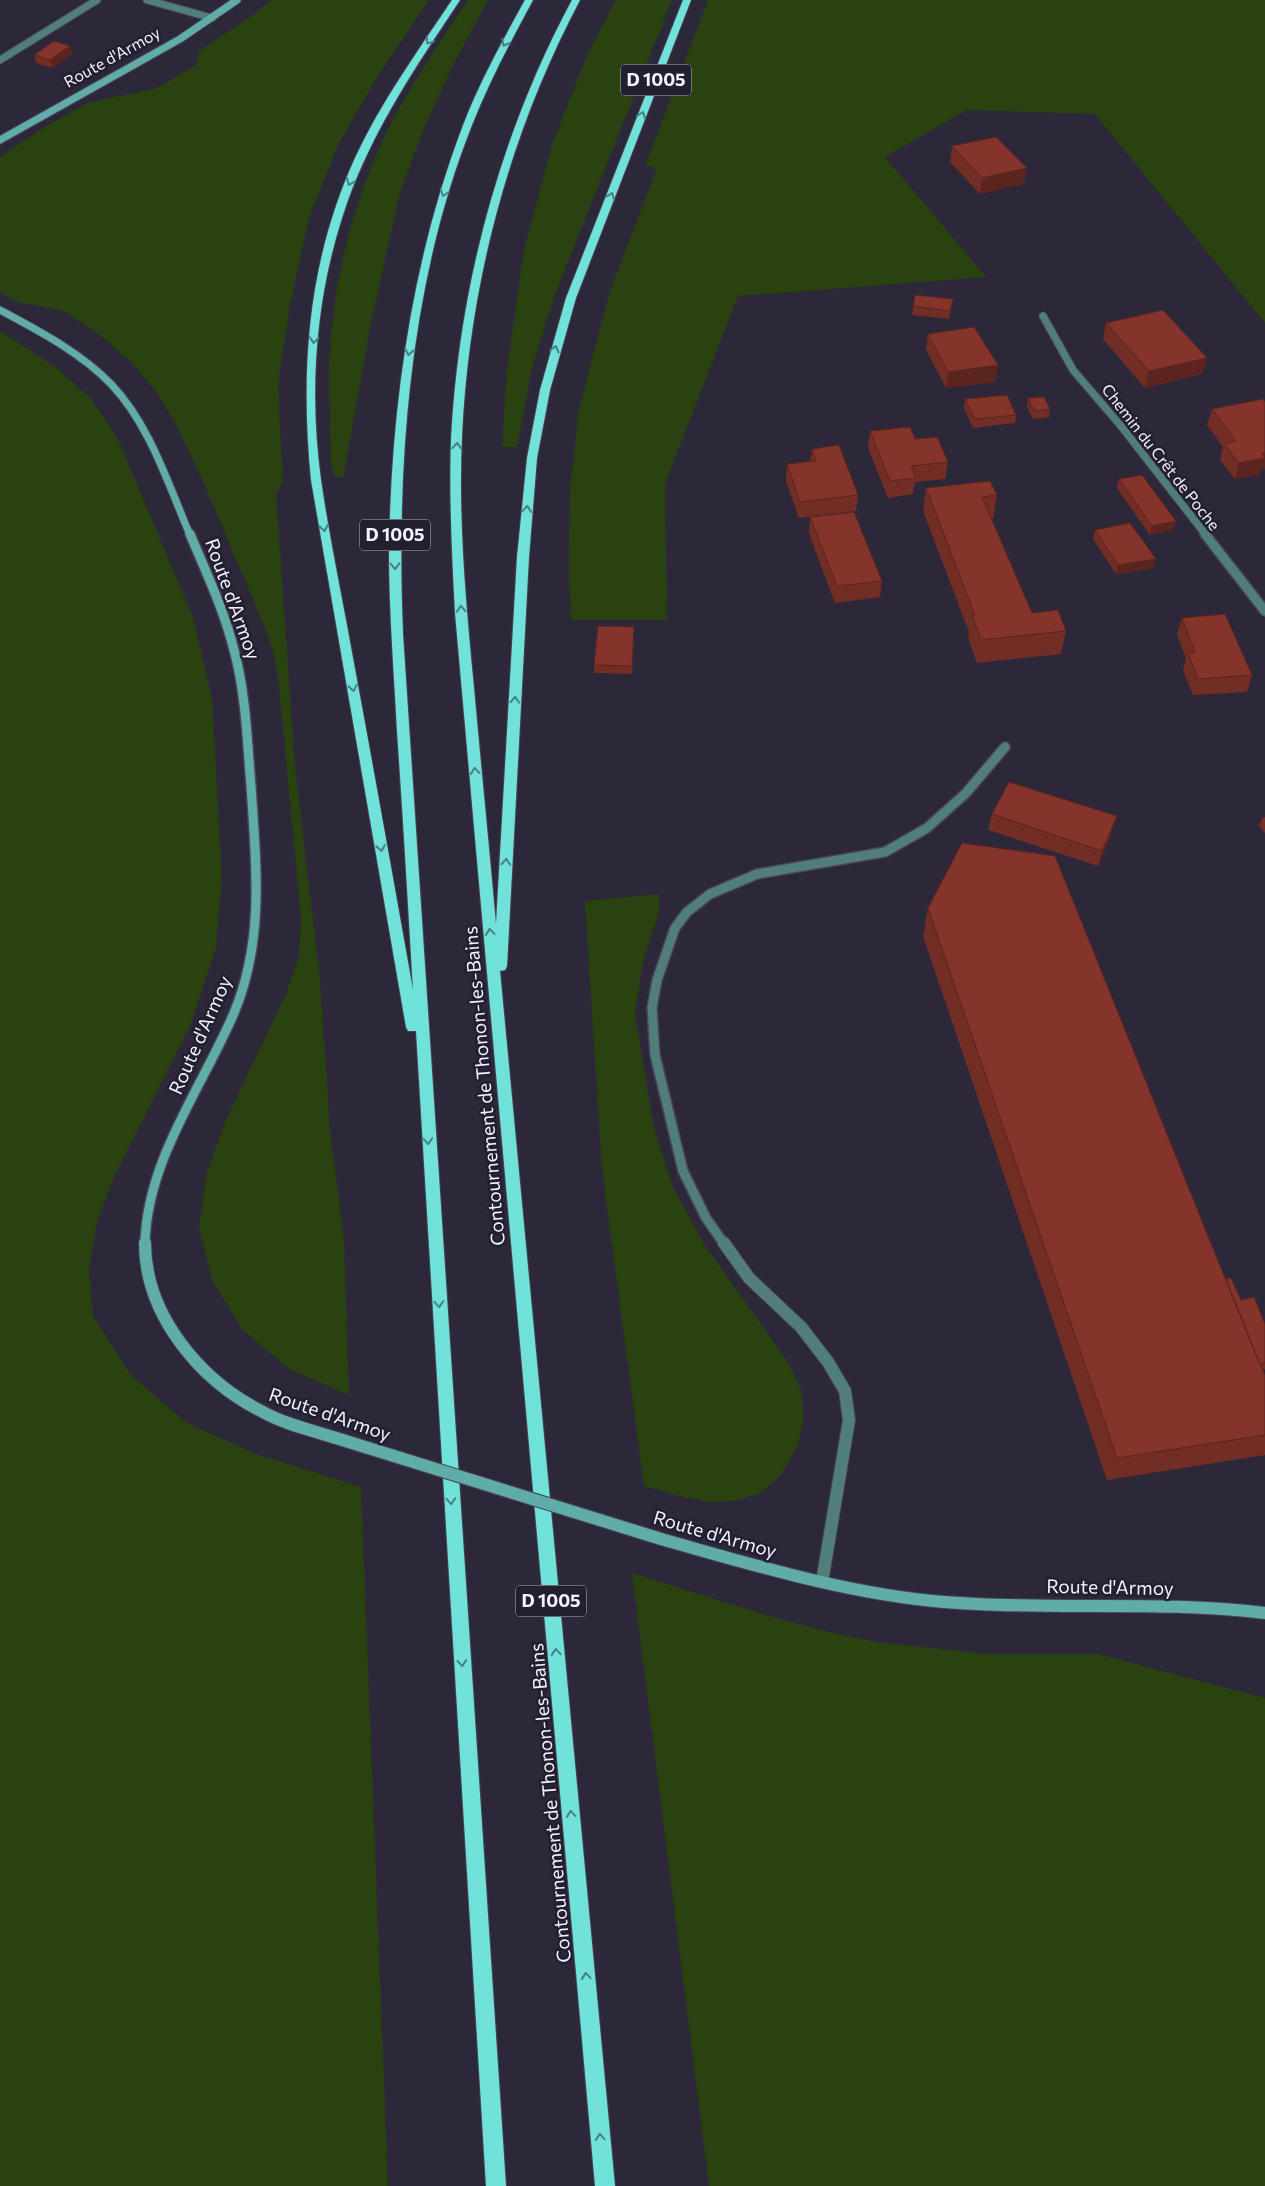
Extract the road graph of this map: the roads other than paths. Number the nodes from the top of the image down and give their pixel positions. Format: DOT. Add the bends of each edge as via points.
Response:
graph roads {
  1 [pos="98,0"];
  2 [pos="148,0"];
  3 [pos="237,0"];
  4 [pos="456,0"];
  5 [pos="528,0"];
  6 [pos="576,0"];
  7 [pos="687,0"];
  8 [pos="212,18"];
  9 [pos="0,60"];
  10 [pos="0,140"];
  11 [pos="0,310"];
  12 [pos="1043,316"];
  13 [pos="1265,611"];
  14 [pos="1005,747"];
  15 [pos="498,1016"];
  16 [pos="425,1093"];
  17 [pos="822,1582"];
  18 [pos="1265,1613"];
  19 [pos="496,2186"];
  20 [pos="605,2186"];
  1 -- 9 [label="street"];
  2 -- 8 [label="street"];
  3 -- 8 [label="main road, Route d'Armoy"];
  4 -- 16 [label="highway, D 1005, one-way" via="394,95 348,186 322,279 311,384 316,480"];
  5 -- 16 [label="highway, D 1005, one-way" via="493,66 460,143 439,207 405,376 394,542"];
  15 -- 6 [label="highway, Contournement de Thonon-les-Bains / D 1005, one-way" via="461,613 456,452 464,358 478,274 496,196 523,110"];
  15 -- 7 [label="highway, D 1005, one-way" via="523,557 532,458 545,390 571,298"];
  8 -- 10 [label="main road, Route d'Armoy"];
  11 -- 17 [label="main road, Route d'Armoy, bridge" via="83,359 111,384 133,411 150,442 216,596 240,675 246,718 257,896 251,962 241,996 166,1152 147,1216 145,1248 151,1281 161,1312 178,1342 229,1392 262,1412 661,1539"];
  12 -- 13 [label="street, Chemin du Crêt de Poche" via="1073,370 1121,426"];
  14 -- 17 [label="street" via="966,793 927,828 885,852 757,874 710,894 687,912 675,928 656,980 652,1008 655,1055 682,1172 706,1218 749,1278 801,1327 846,1391 849,1420"];
  20 -- 15 [label="highway, Contournement de Thonon-les-Bains / D 1005, one-way"];
  16 -- 19 [label="highway, D 1005, one-way"];
  17 -- 18 [label="main road, Route d'Armoy" via="884,1595 944,1602 1168,1606"];
}
